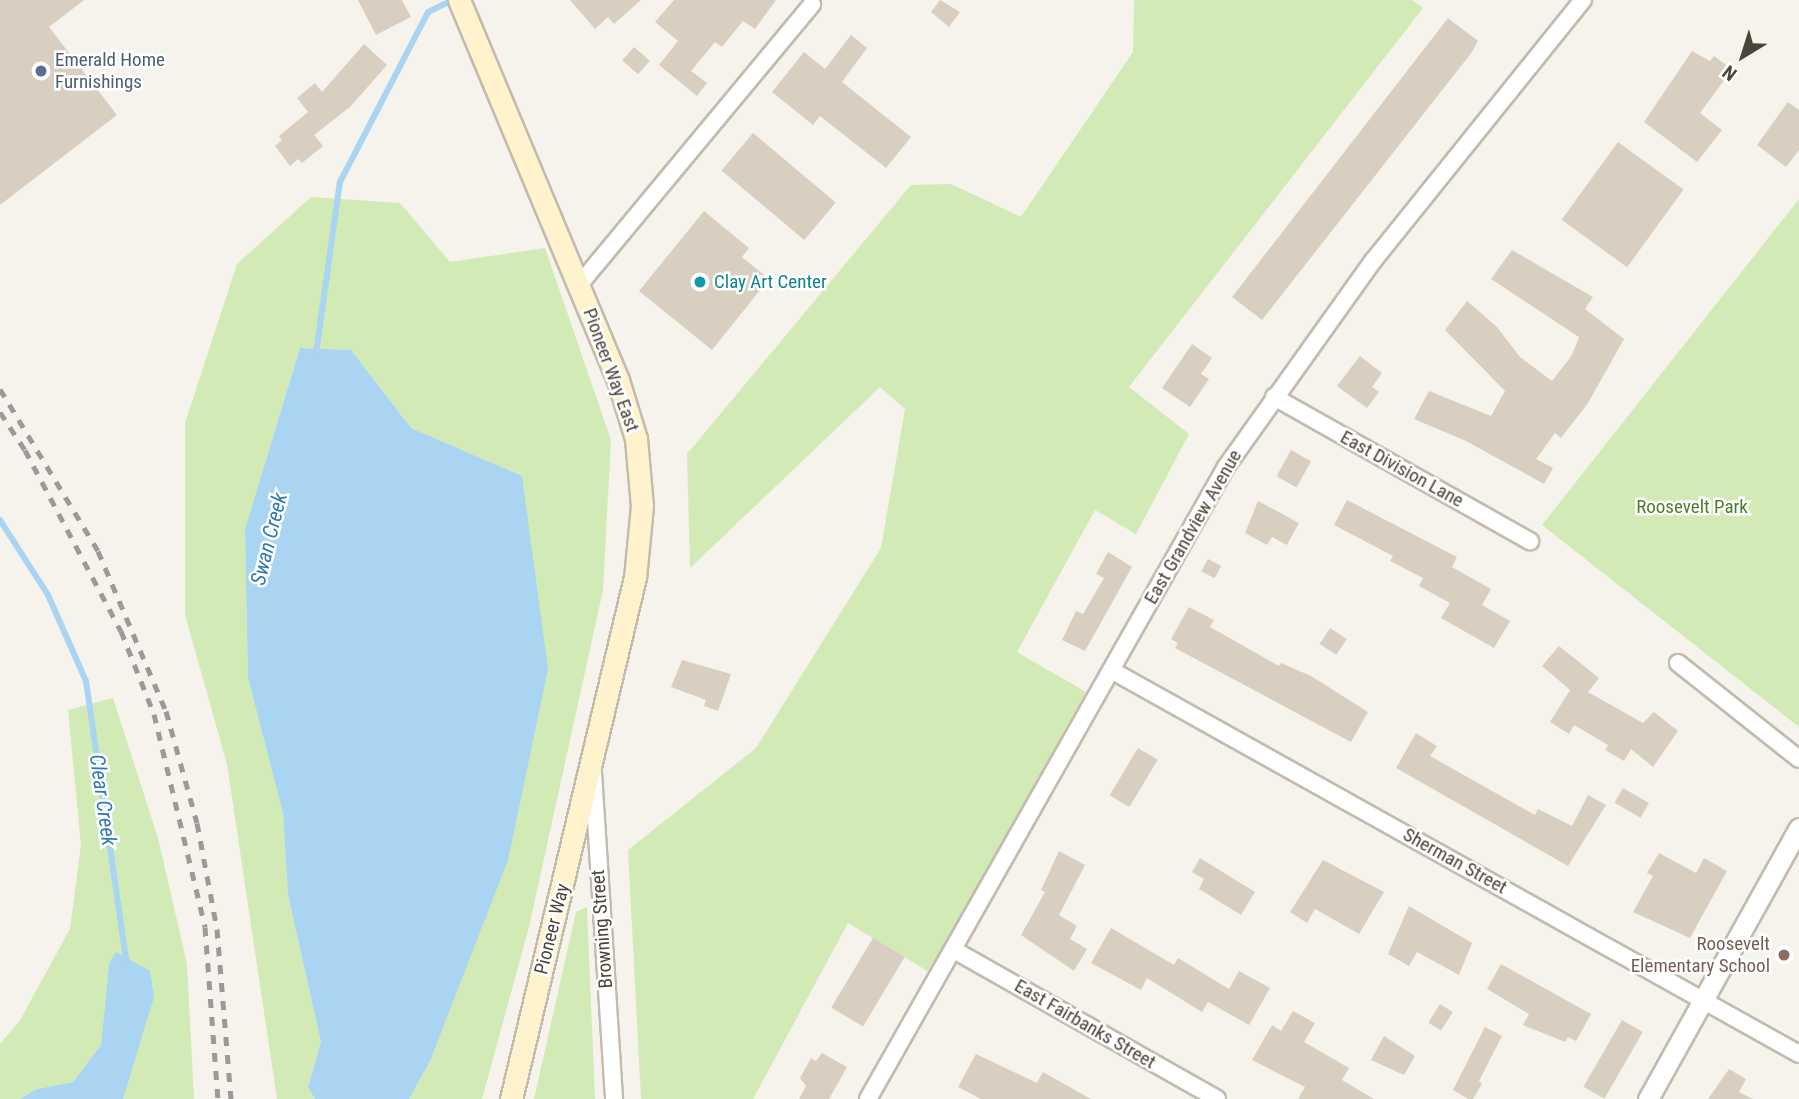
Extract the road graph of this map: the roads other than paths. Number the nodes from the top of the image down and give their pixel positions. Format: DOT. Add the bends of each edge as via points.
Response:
graph roads {
  1 [pos="459,0"];
  2 [pos="1583,0"];
  3 [pos="812,4"];
  4 [pos="579,285"];
  5 [pos="1274,397"];
  6 [pos="1530,541"];
  7 [pos="1678,663"];
  8 [pos="1111,670"];
  9 [pos="593,759"];
  10 [pos="1799,759"];
  11 [pos="1799,828"];
  12 [pos="954,950"];
  13 [pos="1704,999"];
  14 [pos="1799,1054"];
  15 [pos="511,1099"];
  16 [pos="614,1099"];
  17 [pos="868,1099"];
  18 [pos="1217,1099"];
  19 [pos="1648,1099"];
  1 -- 4 [label="main road, Pioneer Way East"];
  2 -- 5 [label="street, East Grandview Avenue" via="1373,261"];
  3 -- 4 [label="street"];
  4 -- 9 [label="main road, Pioneer Way East" via="618,380 636,439 642,506 635,577"];
  5 -- 6 [label="street, East Division Lane"];
  5 -- 8 [label="street, East Grandview Avenue" via="1226,467"];
  7 -- 10 [label="street"];
  8 -- 12 [label="street, East Grandview Avenue"];
  8 -- 13 [label="street, Sherman Street"];
  9 -- 15 [label="main road, Pioneer Way"];
  9 -- 16 [label="street, Browning Street"];
  11 -- 13 [label="street"];
  12 -- 17 [label="street, East Grandview Avenue"];
  12 -- 18 [label="street, East Fairbanks Street"];
  13 -- 14 [label="street, Sherman Street"];
  13 -- 19 [label="street"];
}
